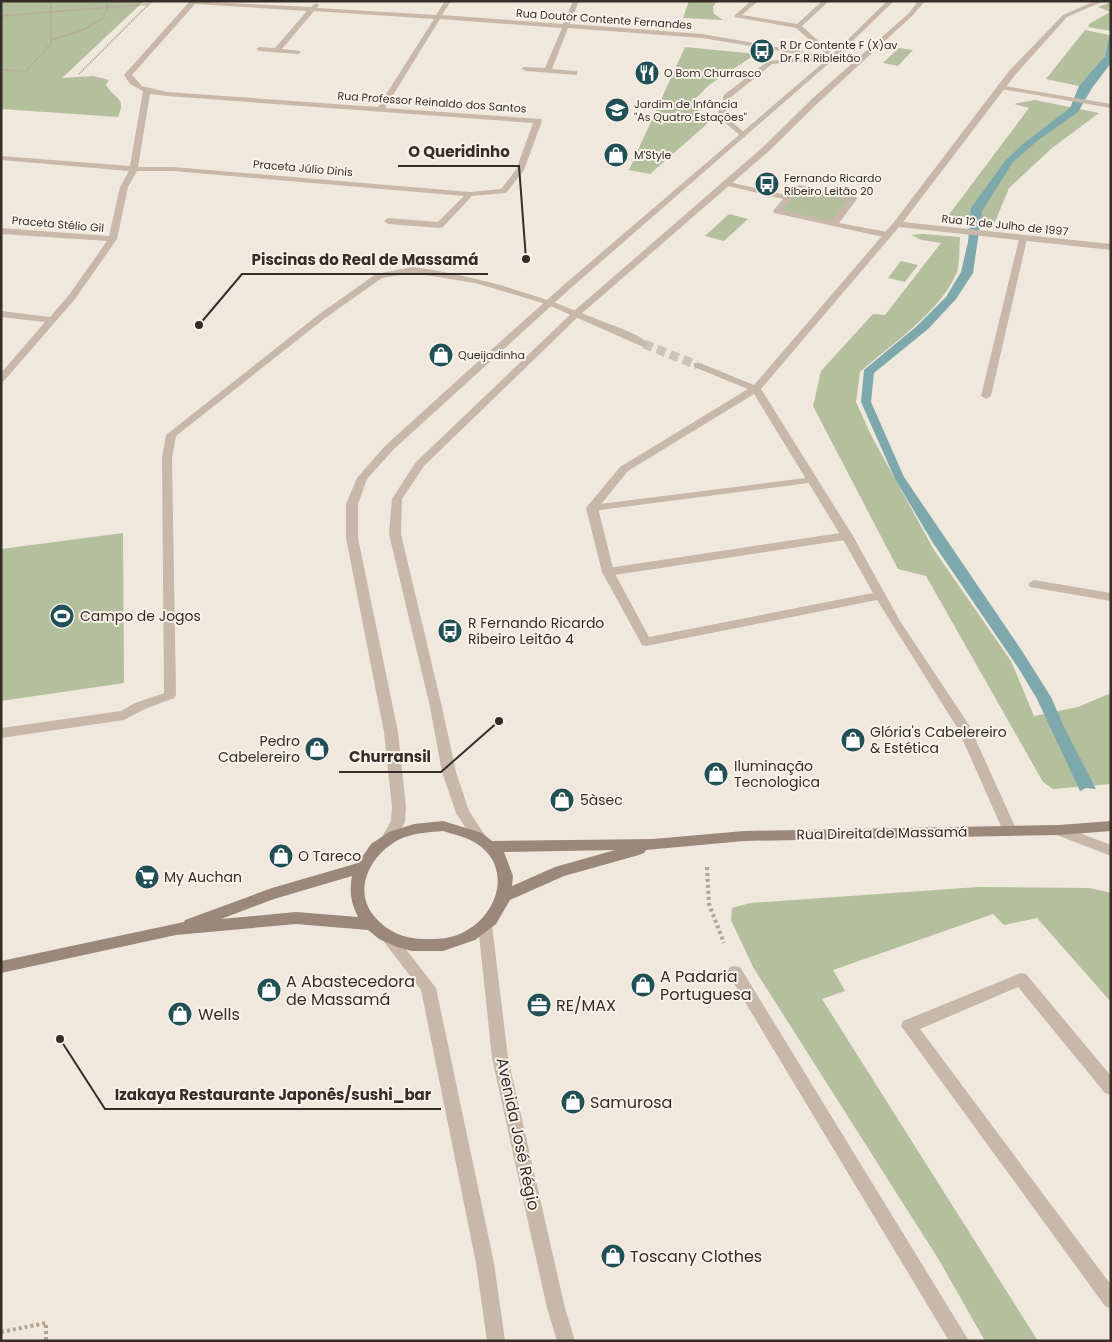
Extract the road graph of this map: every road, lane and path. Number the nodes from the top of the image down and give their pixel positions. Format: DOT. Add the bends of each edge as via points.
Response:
graph roads {
  1 [pos="51,1"];
  2 [pos="106,1"];
  3 [pos="152,1"];
  4 [pos="320,1"];
  5 [pos="448,1"];
  6 [pos="576,1"];
  7 [pos="755,1"];
  8 [pos="826,1"];
  9 [pos="891,1"];
  10 [pos="922,1"];
  11 [pos="1101,1"];
  12 [pos="193,2"];
  13 [pos="149,4"];
  14 [pos="108,7"];
  15 [pos="314,9"];
  16 [pos="51,12"];
  17 [pos="1,16"];
  18 [pos="439,17"];
  19 [pos="565,26"];
  20 [pos="798,26"];
  21 [pos="51,40"];
  22 [pos="259,49"];
  23 [pos="277,50"];
  24 [pos="298,52"];
  25 [pos="833,56"];
  26 [pos="859,62"];
  27 [pos="526,69"];
  28 [pos="1,70"];
  29 [pos="548,71"];
  30 [pos="574,73"];
  31 [pos="79,74"];
  32 [pos="1001,86"];
  33 [pos="147,91"];
  34 [pos="1111,106"];
  35 [pos="380,110"];
  36 [pos="742,135"];
  37 [pos="1,158"];
  38 [pos="134,169"];
  39 [pos="726,183"];
  40 [pos="470,194"];
  41 [pos="789,198"];
  42 [pos="388,221"];
  43 [pos="833,224"];
  44 [pos="897,224"];
  45 [pos="1,231"];
  46 [pos="888,235"];
  47 [pos="1023,238"];
  48 [pos="114,240"];
  49 [pos="1111,247"];
  50 [pos="549,302"];
  51 [pos="1,314"];
  52 [pos="577,314"];
  53 [pos="51,320"];
  54 [pos="644,344"];
  55 [pos="697,365"];
  56 [pos="1,379"];
  57 [pos="756,389"];
  58 [pos="986,396"];
  59 [pos="813,480"];
  60 [pos="592,508"];
  61 [pos="847,536"];
  62 [pos="608,572"];
  63 [pos="1034,584"];
  64 [pos="880,595"];
  65 [pos="1111,597"];
  66 [pos="1,733"];
  67 [pos="1111,826"];
  68 [pos="1059,830"];
  69 [pos="1010,831"];
  70 [pos="479,837"];
  71 [pos="387,840"];
  72 [pos="653,844"];
  73 [pos="491,847"];
  74 [pos="1111,851"];
  75 [pos="362,868"];
  76 [pos="506,895"];
  77 [pos="710,904"];
  78 [pos="370,924"];
  79 [pos="485,925"];
  80 [pos="176,929"];
  81 [pos="389,938"];
  82 [pos="1,967"];
  83 [pos="735,972"];
  84 [pos="1105,1072"];
  85 [pos="1111,1088"];
  86 [pos="1111,1300"];
  87 [pos="1,1332"];
  88 [pos="46,1340"];
  89 [pos="496,1341"];
  90 [pos="566,1341"];
  91 [pos="960,1341"];
  1 -- 16 [label="path"];
  2 -- 14 [label="path"];
  3 -- 13 [label="path"];
  4 -- 15 [label="street"];
  5 -- 18 [label="street"];
  6 -- 19 [label="street"];
  7 -- 20 [label="street" via="737,16"];
  8 -- 20 [label="street"];
  9 -- 25 [label="street"];
  10 -- 26 [label="street"];
  11 -- 32 [label="street" via="1065,16"];
  12 -- 15 [label="street, Rua Doutor Contente Fernandes"];
  12 -- 33 [label="street" via="128,75 131,82"];
  13 -- 14 [label="path"];
  13 -- 31 [label="path"];
  14 -- 16 [label="path"];
  14 -- 21 [label="path" via="102,19 83,30"];
  15 -- 18 [label="street, Rua Doutor Contente Fernandes"];
  15 -- 23 [label="street"];
  16 -- 17 [label="path"];
  16 -- 21 [label="path"];
  18 -- 19 [label="street, Rua Doutor Contente Fernandes"];
  18 -- 35 [label="street"];
  19 -- 25 [label="street, Rua Doutor Contente Fernandes" via="702,36"];
  19 -- 29 [label="street"];
  20 -- 25 [label="street"];
  21 -- 28 [label="path" via="51,44 26,71"];
  22 -- 23 [label="street"];
  23 -- 24 [label="street"];
  25 -- 26 [label="street"];
  25 -- 36 [label="street"];
  25 -- 36 [label="street" via="770,62 727,97 721,116"];
  26 -- 39 [label="street"];
  27 -- 29 [label="street"];
  29 -- 30 [label="street"];
  32 -- 34 [label="street"];
  32 -- 44 [label="street"];
  33 -- 35 [label="street, Rua Professor Reinaldo dos Santos"];
  33 -- 38 [label="street"];
  35 -- 40 [label="street, Rua Professor Reinaldo dos Santos" via="538,121 520,170 503,191"];
  36 -- 50 [label="street"];
  37 -- 38 [label="street, Praceta Júlio Dinis"];
  38 -- 40 [label="street, Praceta Júlio Dinis" via="173,169"];
  38 -- 48 [label="street" via="124,187"];
  39 -- 41 [label="street"];
  39 -- 52 [label="street"];
  40 -- 42 [label="street" via="440,225"];
  41 -- 43 [label="street" via="777,211"];
  41 -- 43 [label="street" via="799,187 853,199"];
  43 -- 46 [label="street"];
  44 -- 46 [label="street"];
  44 -- 47 [label="street, Rua 12 de Julho de 1997"];
  45 -- 48 [label="street, Praceta Stélio Gil"];
  46 -- 57 [label="street"];
  47 -- 49 [label="street, Rua 12 de Julho de 1997"];
  47 -- 58 [label="street"];
  48 -- 53 [label="street"];
  50 -- 52 [label="street"];
  50 -- 66 [label="street" via="450,275 413,270 379,276 321,316 171,435 167,458 170,695 124,715"];
  50 -- 71 [label="street" via="389,448 362,478 352,504 352,538 391,732 399,806 398,822"];
  51 -- 53 [label="street"];
  52 -- 54 [label="street"];
  52 -- 70 [label="street" via="420,464 397,499 395,534 448,772 463,813"];
  53 -- 56 [label="street"];
  55 -- 57 [label="street"];
  57 -- 59 [label="street"];
  57 -- 60 [label="street" via="624,469"];
  59 -- 60 [label="street"];
  59 -- 61 [label="street"];
  60 -- 62 [label="street"];
  61 -- 62 [label="street"];
  61 -- 64 [label="street"];
  62 -- 64 [label="street" via="646,642"];
  63 -- 65 [label="street"];
  64 -- 69 [label="street" via="964,728"];
  67 -- 68 [label="main road, Rua Direita de Massamá"];
  68 -- 69 [label="main road, Rua Direita de Massamá"];
  68 -- 74 [label="street"];
  69 -- 72 [label="main road, Rua Direita de Massamá" via="744,836"];
  70 -- 71 [label="main road" via="462,829 443,826 404,831"];
  70 -- 73 [label="main road"];
  71 -- 75 [label="main road" via="372,852"];
  72 -- 73 [label="main road, Rua Direita de Massamá"];
  72 -- 76 [label="main road, Rua Direita de Massamá" via="560,871"];
  73 -- 76 [label="main road" via="502,861"];
  75 -- 78 [label="main road" via="356,887 359,906"];
  75 -- 80 [label="main road" via="272,894"];
  76 -- 79 [label="main road" via="498,911"];
  77 -- 83 [label="path"];
  78 -- 80 [label="main road" via="296,918"];
  78 -- 81 [label="main road"];
  79 -- 81 [label="main road" via="465,939 439,945 413,945"];
  79 -- 90 [label="street, Avenida José Régio" via="500,1058"];
  80 -- 82 [label="main road"];
  81 -- 89 [label="street" via="428,988 485,1264"];
  83 -- 91 [label="street"];
  84 -- 85 [label="street"];
  84 -- 86 [label="street" via="1021,979 909,1026"];
  87 -- 88 [label="path" via="46,1323"];
}
